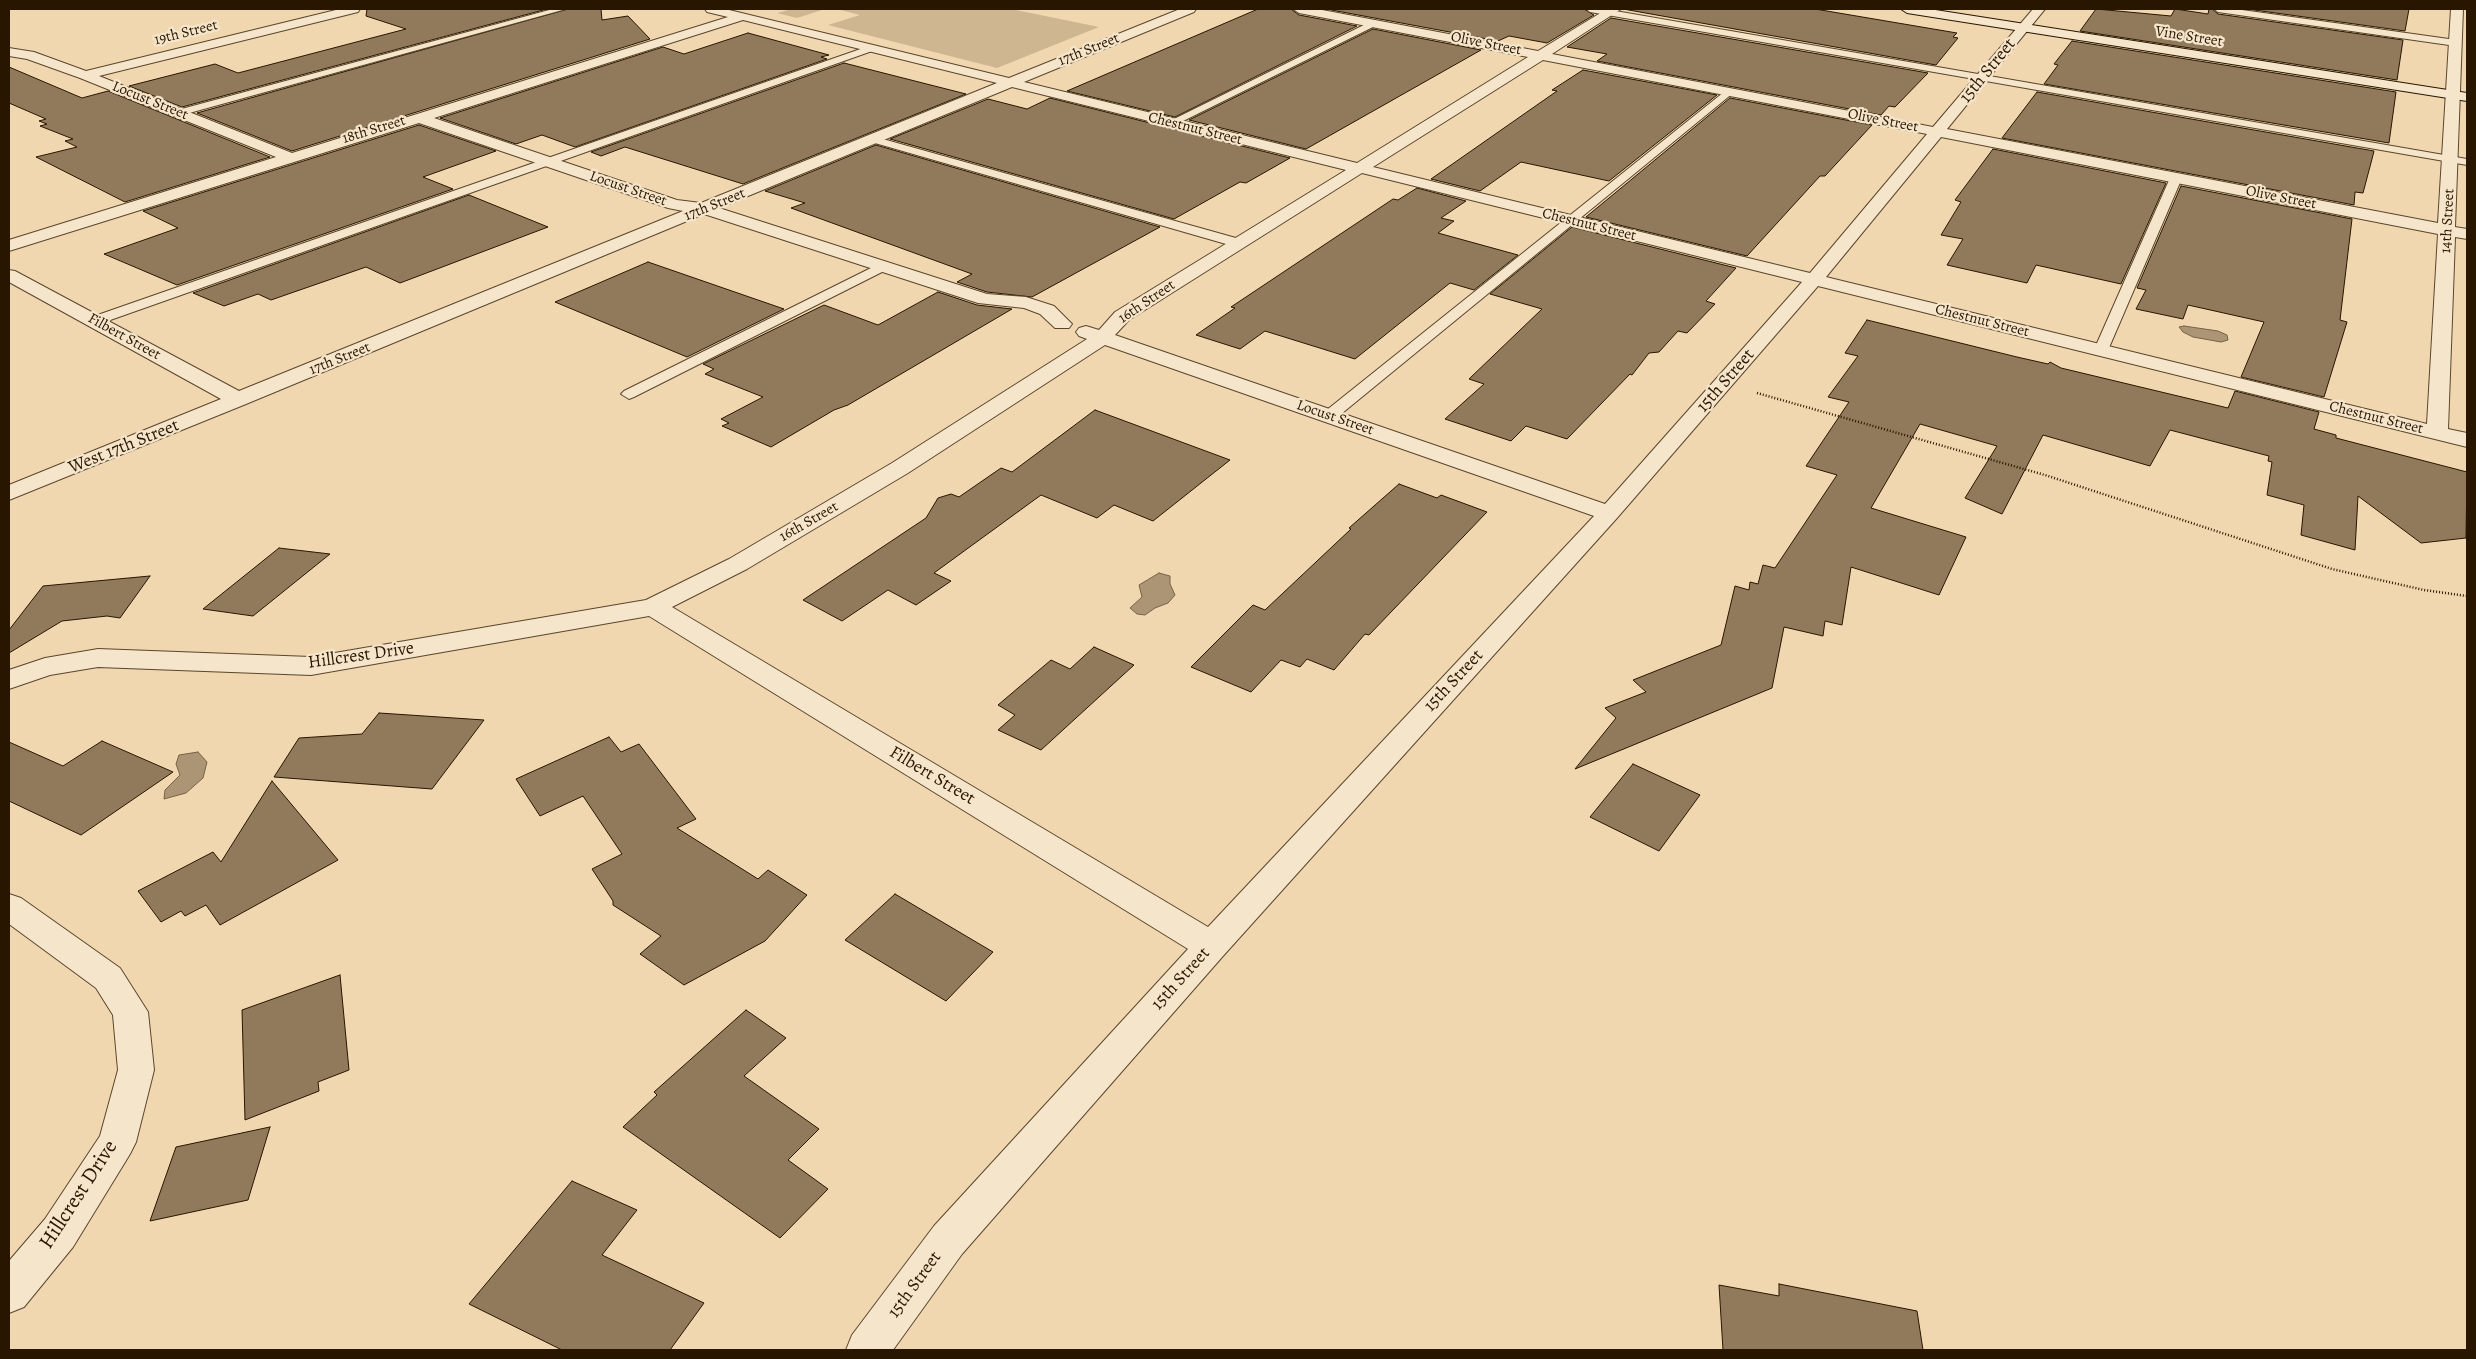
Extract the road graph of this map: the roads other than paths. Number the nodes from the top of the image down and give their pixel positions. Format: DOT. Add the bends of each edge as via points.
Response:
graph roads {
  1 [pos="354,9"];
  2 [pos="562,9"];
  3 [pos="711,9"];
  4 [pos="1190,9"];
  5 [pos="1300,9"];
  6 [pos="1590,9"];
  7 [pos="1907,9"];
  8 [pos="2218,9"];
  9 [pos="2457,9"];
  10 [pos="1612,10"];
  11 [pos="741,17"];
  12 [pos="2032,18"];
  13 [pos="1374,23"];
  14 [pos="2456,43"];
  15 [pos="872,48"];
  16 [pos="9,52"];
  17 [pos="1541,55"];
  18 [pos="85,75"];
  19 [pos="1983,77"];
  20 [pos="1010,83"];
  21 [pos="1729,91"];
  22 [pos="2460,96"];
  23 [pos="178,113"];
  24 [pos="417,117"];
  25 [pos="1171,123"];
  26 [pos="1938,132"];
  27 [pos="872,139"];
  28 [pos="289,157"];
  29 [pos="546,161"];
  30 [pos="2459,161"];
  31 [pos="1358,169"];
  32 [pos="2176,178"];
  33 [pos="704,209"];
  34 [pos="1570,221"];
  35 [pos="2448,230"];
  36 [pos="2467,234"];
  37 [pos="1238,244"];
  38 [pos="9,246"];
  39 [pos="881,267"];
  40 [pos="9,274"];
  41 [pos="1814,280"];
  42 [pos="94,321"];
  43 [pos="1102,338"];
  44 [pos="2101,350"];
  45 [pos="629,394"];
  46 [pos="239,400"];
  47 [pos="1329,416"];
  48 [pos="2437,433"];
  49 [pos="2467,440"];
  50 [pos="9,493"];
  51 [pos="1609,513"];
  52 [pos="653,607"];
  53 [pos="9,680"];
  54 [pos="9,907"];
  55 [pos="1210,946"];
  56 [pos="9,1292"];
  57 [pos="867,1350"];
  1 -- 18 [label="street, 19th Street"];
  2 -- 23 [label="lane"];
  3 -- 11 [label="street, Chestnut Street"];
  4 -- 20 [label="street, 17th Street"];
  5 -- 13 [label="street, Olive Street"];
  6 -- 10 [label="lane"];
  7 -- 12 [label="street, Vine Street"];
  8 -- 14 [label="lane"];
  9 -- 14 [label="street, 14th Street"];
  10 -- 17 [label="street, 16th Street"];
  10 -- 19 [label="lane"];
  11 -- 15 [label="street, Chestnut Street"];
  11 -- 24 [label="street, 18th Street"];
  12 -- 19 [label="street, 15th Street"];
  12 -- 22 [label="street, Vine Street"];
  13 -- 17 [label="street, Olive Street"];
  13 -- 25 [label="lane"];
  14 -- 22 [label="street, 14th Street"];
  15 -- 20 [label="street, Chestnut Street"];
  15 -- 29 [label="lane"];
  16 -- 18 [label="street, Locust Street" via="29,55"];
  17 -- 21 [label="street, Olive Street"];
  17 -- 31 [label="street, 16th Street"];
  18 -- 23 [label="street, Locust Street"];
  19 -- 26 [label="street, 15th Street"];
  19 -- 30 [label="lane"];
  20 -- 25 [label="street, Chestnut Street"];
  20 -- 27 [label="street, 17th Street"];
  21 -- 26 [label="street, Olive Street"];
  21 -- 34 [label="lane"];
  22 -- 30 [label="street, 14th Street"];
  23 -- 28 [label="street, Locust Street"];
  24 -- 28 [label="street, 18th Street"];
  24 -- 29 [label="street, Locust Street"];
  25 -- 31 [label="street, Chestnut Street"];
  26 -- 32 [label="street, Olive Street"];
  26 -- 41 [label="street, 15th Street"];
  27 -- 33 [label="street, 17th Street"];
  27 -- 37 [label="lane"];
  28 -- 38 [label="street, 18th Street"];
  29 -- 33 [label="street, Locust Street" via="674,204"];
  29 -- 42 [label="lane"];
  30 -- 35 [label="street, 14th Street"];
  31 -- 34 [label="street, Chestnut Street"];
  31 -- 37 [label="street, 16th Street"];
  32 -- 35 [label="street, Olive Street"];
  32 -- 44 [label="lane"];
  33 -- 39 [label="street, Locust Street"];
  33 -- 46 [label="street, 17th Street"];
  34 -- 41 [label="street, Chestnut Street"];
  34 -- 47 [label="lane"];
  35 -- 36 [label="street, Olive Street"];
  35 -- 48 [label="street, 14th Street"];
  37 -- 43 [label="street, 16th Street" via="1122,316"];
  39 -- 43 [label="street, Locust Street" via="985,299 1006,314 1026,321 1062,324"];
  39 -- 45 [label="lane"];
  40 -- 42 [label="street, Filbert Street"];
  41 -- 44 [label="street, Chestnut Street"];
  41 -- 51 [label="street, 15th Street"];
  42 -- 46 [label="street, Filbert Street"];
  43 -- 47 [label="street, Locust Street"];
  43 -- 52 [label="street, 16th Street" via="900,468 738,564"];
  44 -- 48 [label="street, Chestnut Street"];
  46 -- 50 [label="street, West 17th Street"];
  47 -- 51 [label="street, Locust Street"];
  48 -- 49 [label="street, Chestnut Street"];
  51 -- 55 [label="street, 15th Street"];
  52 -- 53 [label="street, Hillcrest Drive" via="311,666 98,658 45,667"];
  52 -- 55 [label="street, Filbert Street"];
  54 -- 56 [label="street, Hillcrest Drive" via="108,978 130,1012 136,1070 116,1142 59,1233"];
  55 -- 57 [label="street, 15th Street" via="948,1240"];
}
